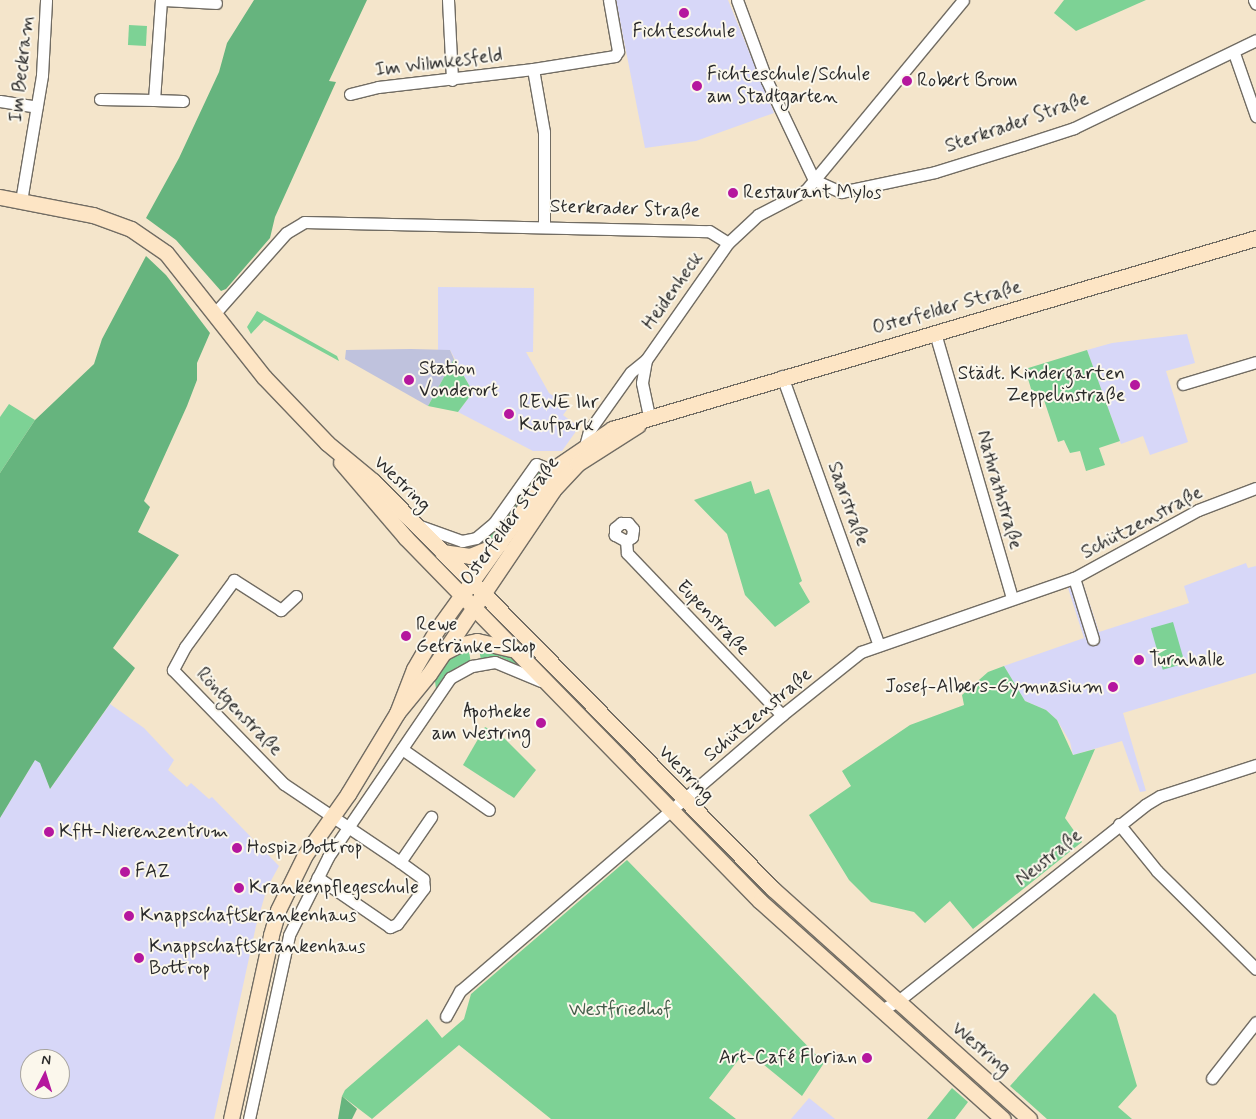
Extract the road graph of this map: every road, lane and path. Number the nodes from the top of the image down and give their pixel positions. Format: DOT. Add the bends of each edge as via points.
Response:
graph roads {
  1 [pos="46,0"];
  2 [pos="161,0"];
  3 [pos="165,0"];
  4 [pos="448,0"];
  5 [pos="608,0"];
  6 [pos="737,0"];
  7 [pos="963,0"];
  8 [pos="1254,0"];
  9 [pos="216,3"];
  10 [pos="1256,4"];
  11 [pos="1256,40"];
  12 [pos="1234,53"];
  13 [pos="533,69"];
  14 [pos="452,80"];
  15 [pos="350,94"];
  16 [pos="100,99"];
  17 [pos="154,100"];
  18 [pos="0,101"];
  19 [pos="184,101"];
  20 [pos="37,107"];
  21 [pos="1256,116"];
  22 [pos="814,180"];
  23 [pos="0,197"];
  24 [pos="21,201"];
  25 [pos="544,226"];
  26 [pos="1256,238"];
  27 [pos="728,243"];
  28 [pos="212,309"];
  29 [pos="936,333"];
  30 [pos="646,360"];
  31 [pos="1256,362"];
  32 [pos="782,376"];
  33 [pos="1183,384"];
  34 [pos="649,417"];
  35 [pos="327,443"];
  36 [pos="585,446"];
  37 [pos="552,470"];
  38 [pos="1256,488"];
  39 [pos="416,525"];
  40 [pos="626,541"];
  41 [pos="501,543"];
  42 [pos="442,552"];
  43 [pos="1074,578"];
  44 [pos="478,589"];
  45 [pos="296,596"];
  46 [pos="1012,598"];
  47 [pos="467,602"];
  48 [pos="1093,639"];
  49 [pos="879,645"];
  50 [pos="515,650"];
  51 [pos="440,654"];
  52 [pos="429,674"];
  53 [pos="547,684"];
  54 [pos="435,698"];
  55 [pos="397,713"];
  56 [pos="782,715"];
  57 [pos="402,749"];
  58 [pos="1256,765"];
  59 [pos="684,800"];
  60 [pos="671,809"];
  61 [pos="489,810"];
  62 [pos="332,816"];
  63 [pos="431,817"];
  64 [pos="1119,824"];
  65 [pos="348,826"];
  66 [pos="400,862"];
  67 [pos="317,877"];
  68 [pos="271,935"];
  69 [pos="288,938"];
  70 [pos="1256,969"];
  71 [pos="898,1001"];
  72 [pos="881,1010"];
  73 [pos="446,1016"];
  74 [pos="1256,1022"];
  75 [pos="243,1062"];
  76 [pos="261,1066"];
  77 [pos="1212,1078"];
  78 [pos="232,1119"];
  79 [pos="249,1119"];
  80 [pos="1003,1119"];
  81 [pos="1029,1119"];
  1 -- 20 [label="street, Im Beckram"];
  2 -- 17 [label="street"];
  3 -- 9 [label="street"];
  4 -- 14 [label="street"];
  5 -- 13 [label="street, Im Wilmkesfeld" via="618,51 615,56"];
  6 -- 22 [label="street" via="767,81"];
  7 -- 22 [label="street"];
  8 -- 10 [label="street"];
  11 -- 12 [label="street, Sterkrader Straße"];
  12 -- 21 [label="street"];
  12 -- 22 [label="street, Sterkrader Straße" via="1074,128 935,172 841,192"];
  13 -- 14 [label="street, Im Wilmkesfeld"];
  13 -- 25 [label="street, Im Wilmkesfeld" via="544,132"];
  14 -- 15 [label="street, Im Wilmkesfeld" via="378,87"];
  16 -- 17 [label="street"];
  17 -- 19 [label="street"];
  18 -- 20 [label="street"];
  20 -- 24 [label="street, Im Beckram"];
  22 -- 27 [label="street" via="798,196 742,227"];
  23 -- 24 [label="main road"];
  24 -- 28 [label="main road, Westring" via="93,215 127,227 152,241 178,265"];
  25 -- 27 [label="street, Sterkrader Straße" via="709,231"];
  25 -- 28 [label="street, Sterkrader Straße" via="304,222 286,233"];
  26 -- 29 [label="main road, Osterfelder Straße"];
  27 -- 30 [label="street, Heidenheck"];
  28 -- 35 [label="main road, Westring" via="264,377"];
  29 -- 32 [label="main road, Osterfelder Straße"];
  29 -- 46 [label="street, Nathrathstraße"];
  30 -- 34 [label="street, Heidenheck" via="642,383"];
  30 -- 36 [label="street, Heidenheck" via="631,372 589,430"];
  31 -- 33 [label="street"];
  32 -- 34 [label="main road, Osterfelder Straße"];
  32 -- 49 [label="street, Saarstraße"];
  34 -- 36 [label="main road, Osterfelder Straße" via="612,429"];
  34 -- 44 [label="main road, Osterfelder Straße" via="571,470"];
  35 -- 39 [label="main road, Westring" via="373,481"];
  35 -- 47 [label="main road, Westring" via="365,492"];
  36 -- 37 [label="main road, Osterfelder Straße"];
  37 -- 39 [label="street, Osterfelder Straße" via="536,464 494,523 476,538 462,541"];
  37 -- 41 [label="main road, Osterfelder Straße"];
  38 -- 43 [label="street, Schützenstraße" via="1198,510"];
  39 -- 42 [label="main road, Westring"];
  40 -- 56 [label="street, Eupenstraße" via="627,553"];
  41 -- 42 [label="main road" via="470,556"];
  41 -- 44 [label="main road, Osterfelder Straße"];
  42 -- 44 [label="main road, Westring"];
  43 -- 46 [label="street, Schützenstraße"];
  43 -- 48 [label="street, Schützenstraße"];
  44 -- 47 [label="main road, Osterfelder Straße"];
  44 -- 59 [label="main road, Westring"];
  45 -- 62 [label="street, Röntgenstraße" via="281,610 234,580 185,647 173,670 284,784"];
  46 -- 49 [label="street, Schützenstraße"];
  47 -- 50 [label="main road, Westring"];
  47 -- 51 [label="main road, Osterfelder Straße"];
  47 -- 55 [label="main road, Osterfelder Straße" via="421,656"];
  49 -- 56 [label="street, Schützenstraße" via="862,652"];
  50 -- 51 [label="main road" via="477,641 458,644"];
  50 -- 53 [label="main road, Westring"];
  51 -- 52 [label="main road, Osterfelder Straße"];
  52 -- 54 [label="street"];
  52 -- 55 [label="main road, Osterfelder Straße"];
  53 -- 54 [label="street" via="513,667 485,662 450,678"];
  53 -- 60 [label="main road, Westring"];
  54 -- 57 [label="street"];
  55 -- 62 [label="main road, Osterfelder Straße"];
  56 -- 59 [label="street, Schützenstraße"];
  57 -- 61 [label="street"];
  57 -- 65 [label="street"];
  58 -- 64 [label="street, Neustraße" via="1160,796"];
  59 -- 60 [label="street, Schützenstraße"];
  59 -- 71 [label="main road, Westring" via="773,889"];
  60 -- 72 [label="main road, Westring" via="760,901"];
  60 -- 73 [label="street, Schützenstraße" via="460,991"];
  62 -- 65 [label="street"];
  62 -- 68 [label="main road, Osterfelder Straße" via="297,869 278,910"];
  63 -- 66 [label="street"];
  64 -- 70 [label="street" via="1157,871"];
  64 -- 71 [label="street, Neustraße"];
  65 -- 66 [label="street"];
  65 -- 67 [label="street"];
  66 -- 67 [label="street" via="423,879 424,888 397,924 390,927"];
  67 -- 69 [label="street"];
  68 -- 69 [label="street"];
  68 -- 75 [label="main road, Osterfelder Straße"];
  69 -- 76 [label="street"];
  71 -- 72 [label="street, Neustraße"];
  71 -- 81 [label="main road, Westring"];
  72 -- 80 [label="main road, Westring"];
  74 -- 77 [label="street"];
  75 -- 76 [label="street"];
  75 -- 78 [label="main road, Osterfelder Straße"];
  76 -- 79 [label="street"];
}
